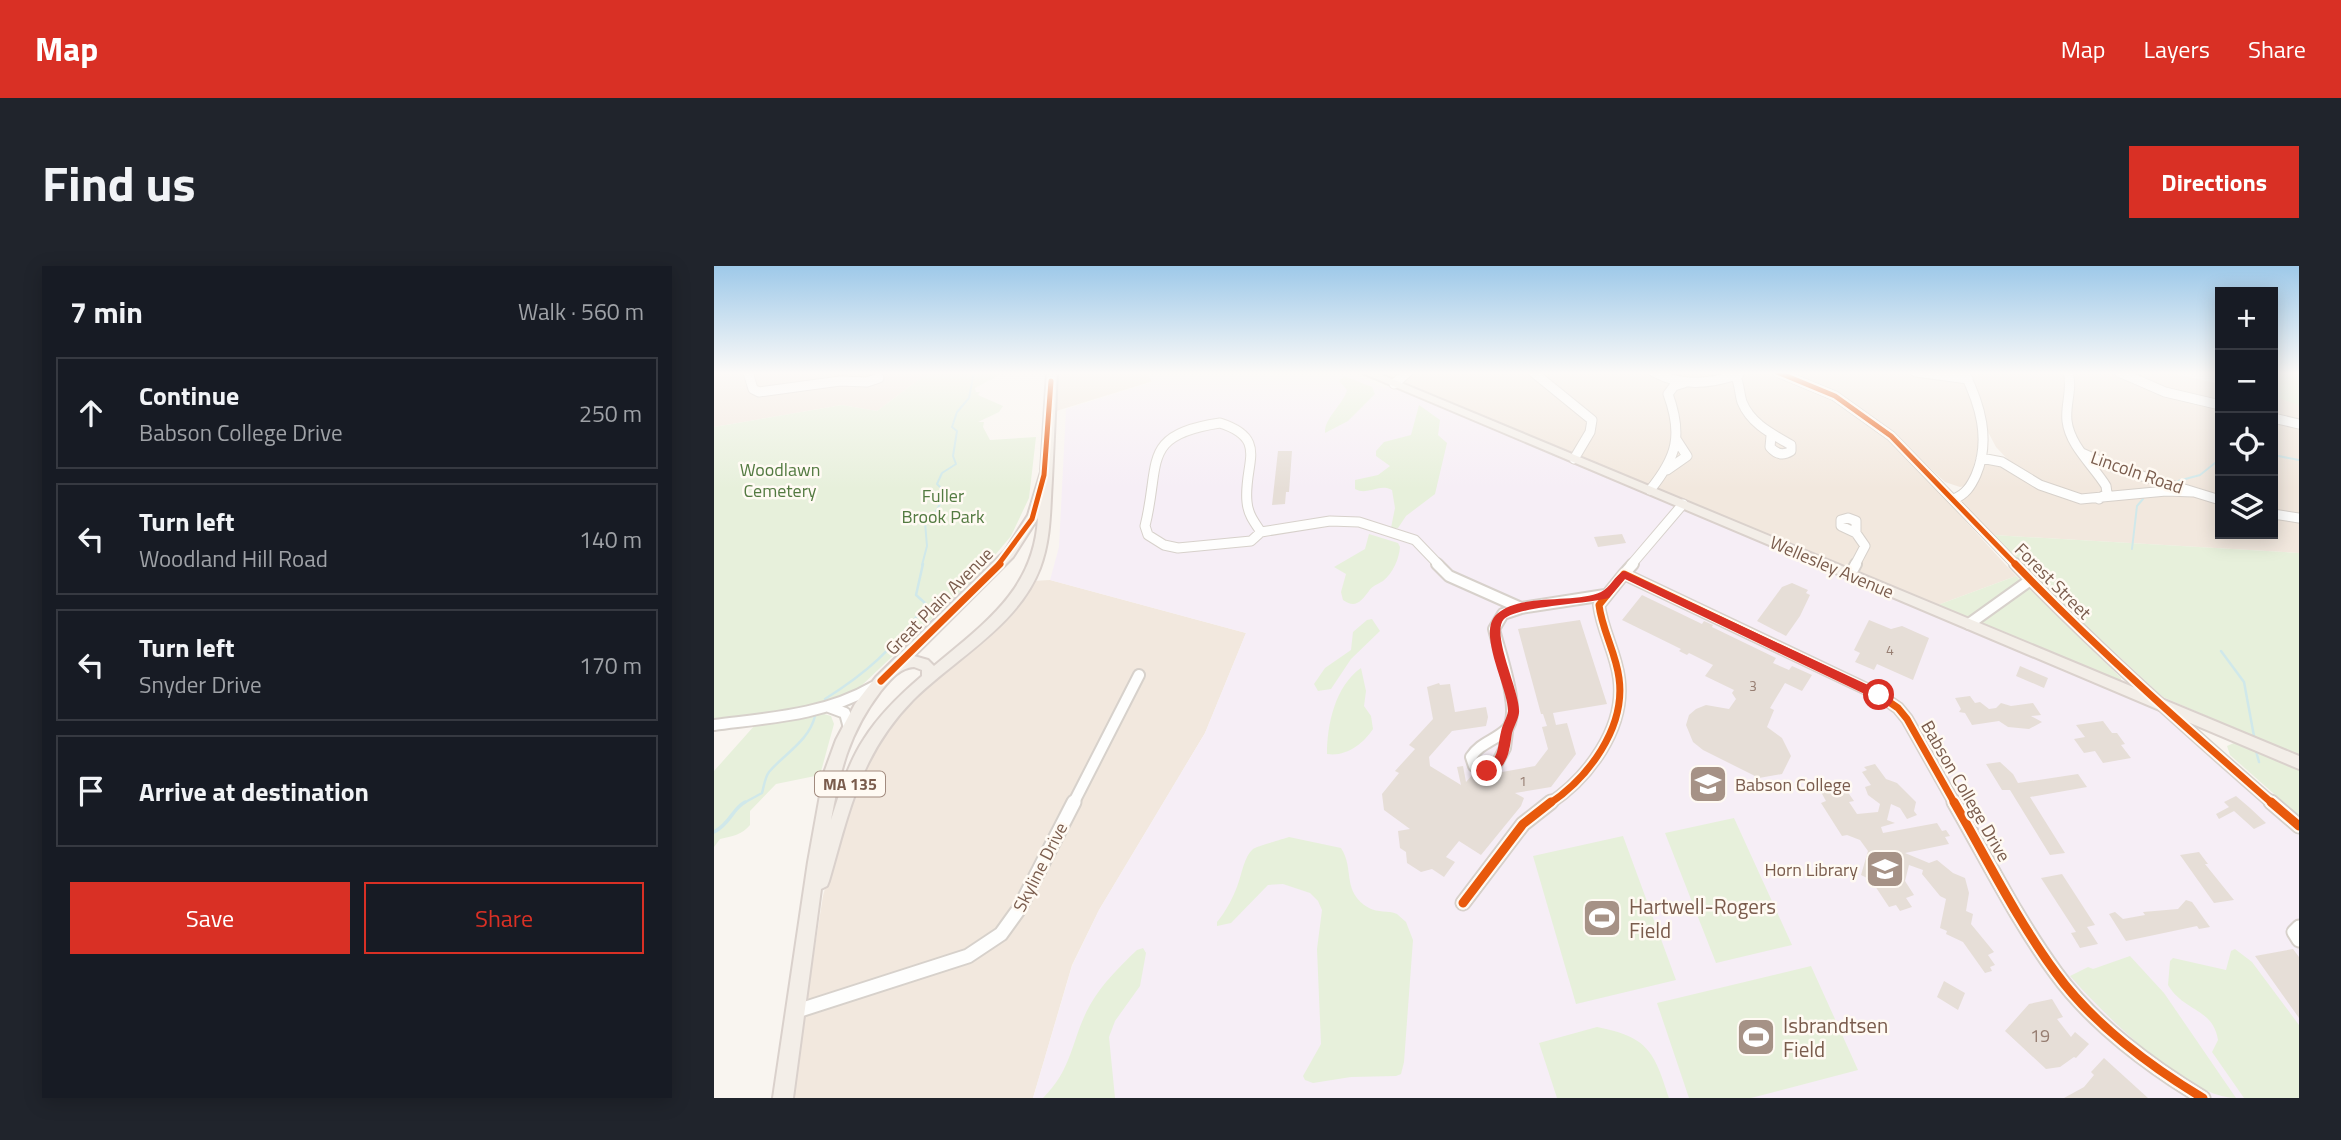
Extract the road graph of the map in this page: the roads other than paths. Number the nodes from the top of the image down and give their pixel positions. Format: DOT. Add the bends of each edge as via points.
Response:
graph roads {
  1 [pos="1047,411"];
  2 [pos="1459,411"];
  3 [pos="1580,411"];
  4 [pos="1673,411"];
  5 [pos="1749,411"];
  6 [pos="1858,411"];
  7 [pos="1979,411"];
  8 [pos="2069,411"];
  9 [pos="2278,419"];
  10 [pos="2299,424"];
  11 [pos="1983,432"];
  12 [pos="1771,436"];
  13 [pos="1676,439"];
  14 [pos="2082,453"];
  15 [pos="1574,458"];
  16 [pos="1982,458"];
  17 [pos="2005,463"];
  18 [pos="1667,470"];
  19 [pos="1044,475"];
  20 [pos="1650,490"];
  21 [pos="2193,492"];
  22 [pos="1951,496"];
  23 [pos="2099,499"];
  24 [pos="2215,499"];
  25 [pos="1684,504"];
  26 [pos="2278,515"];
  27 [pos="2299,518"];
  28 [pos="1261,532"];
  29 [pos="1856,533"];
  30 [pos="1624,574"];
  31 [pos="1850,575"];
  32 [pos="2029,581"];
  33 [pos="1605,595"];
  34 [pos="1521,608"];
  35 [pos="1969,624"];
  36 [pos="895,666"];
  37 [pos="1139,675"];
  38 [pos="929,679"];
  39 [pos="881,681"];
  40 [pos="2158,704"];
  41 [pos="829,707"];
  42 [pos="714,725"];
  43 [pos="847,730"];
  44 [pos="1507,732"];
  45 [pos="2225,733"];
  46 [pos="875,734"];
  47 [pos="2212,750"];
  48 [pos="2299,763"];
  49 [pos="2299,826"];
  50 [pos="1463,903"];
  51 [pos="811,911"];
  52 [pos="794,1012"];
  53 [pos="783,1098"];
  54 [pos="2203,1098"];
  1 -- 19 [label="main road, Great Plain Avenue / MA 135"];
  2 -- 15 [label="main road, Wellesley Avenue"];
  3 -- 15 [label="street" via="1592,420 1589,436"];
  4 -- 13 [label="street"];
  5 -- 12 [label="street"];
  6 -- 22 [label="street, Forest Street" via="1908,451"];
  7 -- 11 [label="street"];
  8 -- 14 [label="street" via="2067,423"];
  9 -- 10 [label="street"];
  11 -- 16 [label="street"];
  11 -- 17 [label="street"];
  13 -- 18 [label="street"];
  13 -- 18 [label="street" via="1687,456"];
  14 -- 21 [label="street, Lincoln Road"];
  14 -- 23 [label="street" via="2106,488 2106,495"];
  15 -- 20 [label="main road, Wellesley Avenue"];
  16 -- 17 [label="street"];
  16 -- 22 [label="street" via="1964,496"];
  17 -- 23 [label="street, Lincoln Road" via="2050,490"];
  18 -- 20 [label="street"];
  19 -- 36 [label="main road, Great Plain Avenue / MA 135" via="1034,515 1009,554"];
  19 -- 38 [label="main road, Great Plain Avenue / MA 135" via="1042,541 1028,580 990,628"];
  20 -- 25 [label="main road, Wellesley Avenue"];
  21 -- 23 [label="street, Lincoln Road"];
  21 -- 24 [label="street, Lincoln Road"];
  22 -- 32 [label="street, Forest Street"];
  25 -- 30 [label="street"];
  25 -- 31 [label="main road, Wellesley Avenue"];
  26 -- 27 [label="street"];
  28 -- 28 [label="street" via="1247,513 1253,451 1248,434 1231,425 1201,425 1179,430 1166,441 1155,470 1145,526 1148,535 1178,548 1251,541"];
  28 -- 34 [label="street" via="1344,520 1401,534 1422,546 1449,576"];
  29 -- 31 [label="street" via="1865,548"];
  30 -- 33 [label="street"];
  30 -- 54 [label="street, Babson College Drive" via="1898,708 2057,975 2116,1036 2163,1074"];
  31 -- 35 [label="main road, Wellesley Avenue"];
  32 -- 35 [label="street"];
  32 -- 40 [label="street, Forest Street"];
  33 -- 34 [label="street"];
  33 -- 50 [label="street" via="1599,613 1620,687 1612,722 1587,772 1560,797 1531,814"];
  34 -- 44 [label="street" via="1503,614 1494,629 1514,712"];
  35 -- 40 [label="main road, Wellesley Avenue"];
  36 -- 38 [label="main road" via="921,662 929,667"];
  36 -- 39 [label="main road, Great Plain Avenue / MA 135"];
  37 -- 52 [label="street, Skyline Drive" via="1019,909 1000,934 959,959"];
  38 -- 46 [label="main road, Great Plain Avenue / MA 135"];
  39 -- 41 [label="street" via="860,696"];
  39 -- 43 [label="main road, Great Plain Avenue / MA 135"];
  40 -- 45 [label="main road, Wellesley Avenue"];
  40 -- 47 [label="street, Forest Street"];
  41 -- 42 [label="street"];
  41 -- 43 [label="street" via="846,713"];
  43 -- 46 [label="main road" via="850,741 856,743"];
  43 -- 51 [label="main road, Great Plain Avenue / MA 135" via="832,773"];
  45 -- 47 [label="street" via="2216,739"];
  45 -- 48 [label="main road, Wellesley Avenue"];
  46 -- 51 [label="main road, Great Plain Avenue / MA 135" via="853,776"];
  47 -- 49 [label="street, Forest Street"];
  51 -- 52 [label="main road, Great Plain Avenue / MA 135"];
  52 -- 53 [label="main road, Great Plain Avenue / MA 135"];
}
